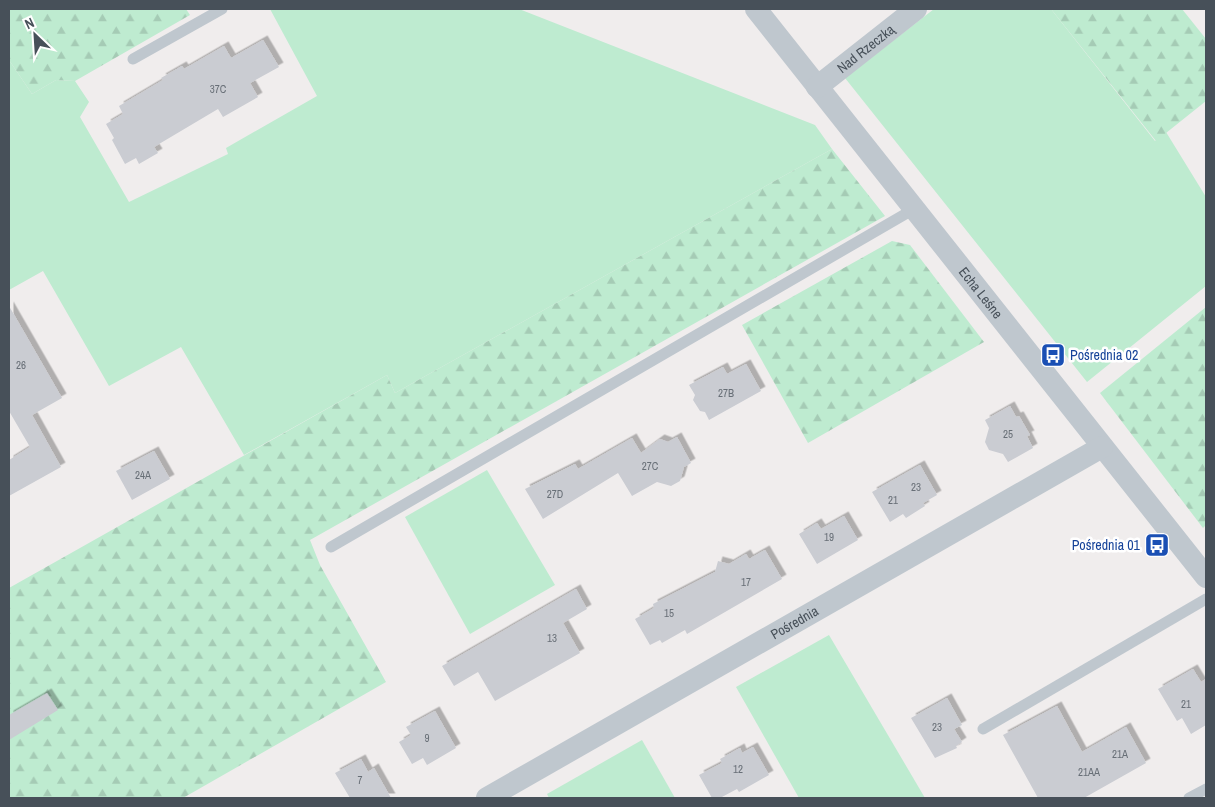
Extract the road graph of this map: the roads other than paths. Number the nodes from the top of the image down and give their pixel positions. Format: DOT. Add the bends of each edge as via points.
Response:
graph roads {
  1 [pos="222,9"];
  2 [pos="756,9"];
  3 [pos="916,9"];
  4 [pos="133,59"];
  5 [pos="817,87"];
  6 [pos="914,209"];
  7 [pos="1102,447"];
  8 [pos="331,547"];
  9 [pos="1206,577"];
  10 [pos="1206,599"];
  11 [pos="983,729"];
  12 [pos="1206,789"];
  13 [pos="487,798"];
  14 [pos="1189,798"];
  1 -- 4 [label="lane"];
  2 -- 5 [label="street, Echa Leśne"];
  3 -- 5 [label="street, Nad Rzeczką"];
  5 -- 6 [label="street, Echa Leśne"];
  6 -- 7 [label="street, Echa Leśne"];
  6 -- 8 [label="lane"];
  7 -- 9 [label="street, Echa Leśne"];
  7 -- 13 [label="street, Pośrednia"];
  10 -- 11 [label="lane"];
  12 -- 14 [label="lane"];
}
